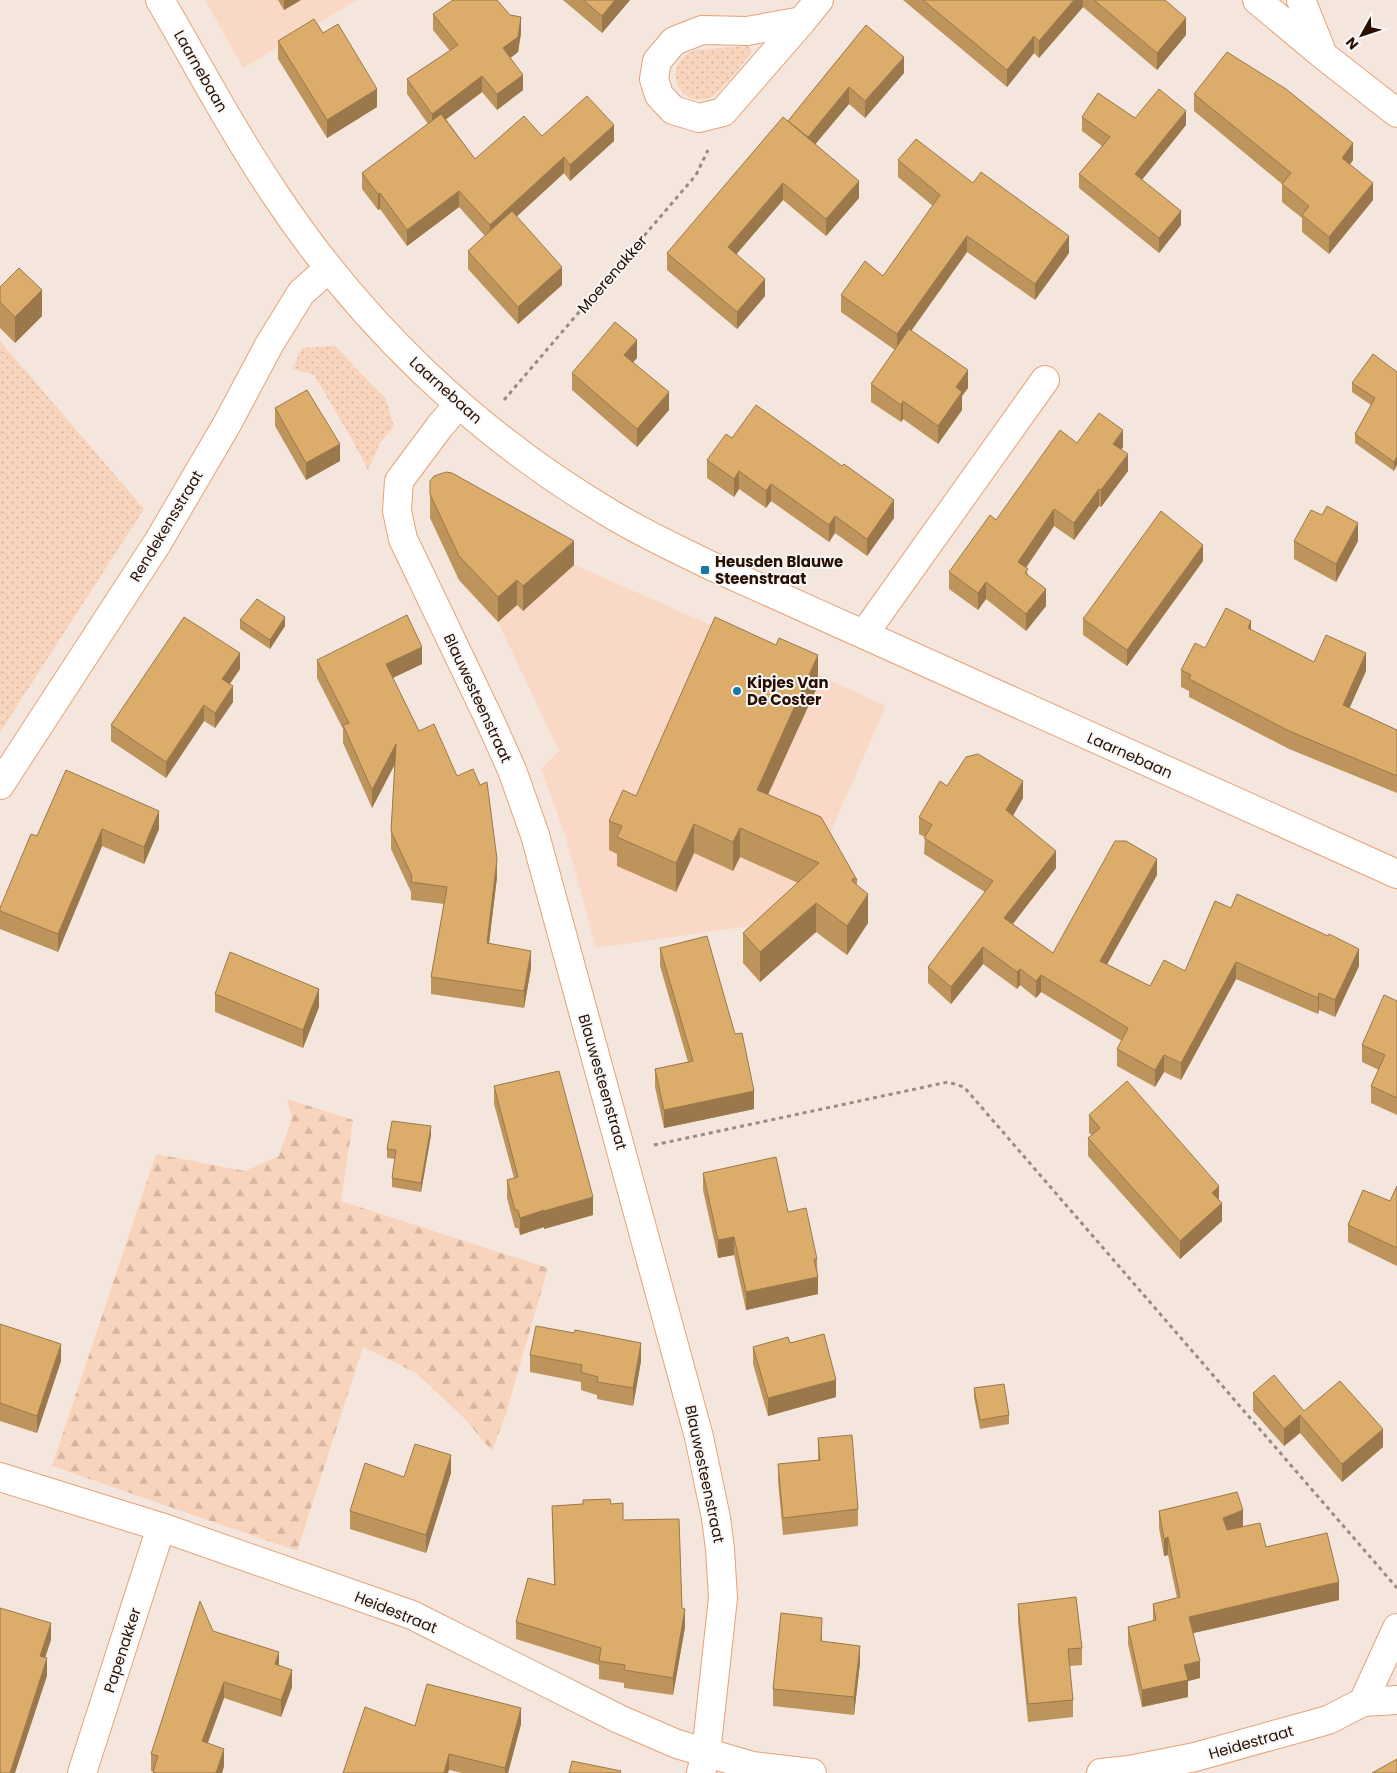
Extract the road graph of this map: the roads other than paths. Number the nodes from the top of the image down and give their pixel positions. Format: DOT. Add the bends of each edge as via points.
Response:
graph roads {
  1 [pos="160,0"];
  2 [pos="819,0"];
  3 [pos="1257,0"];
  4 [pos="1301,0"];
  5 [pos="802,21"];
  6 [pos="1324,56"];
  7 [pos="1397,114"];
  8 [pos="329,268"];
  9 [pos="1045,380"];
  10 [pos="458,404"];
  11 [pos="864,634"];
  12 [pos="0,785"];
  13 [pos="1397,874"];
  14 [pos="0,1477"];
  15 [pos="161,1527"];
  16 [pos="1397,1628"];
  17 [pos="1397,1700"];
  18 [pos="1364,1702"];
  19 [pos="704,1763"];
  20 [pos="82,1773"];
  21 [pos="812,1773"];
  22 [pos="1100,1773"];
  1 -- 8 [label="street, Laarnebaan" via="275,194"];
  2 -- 5 [label="street"];
  3 -- 6 [label="street"];
  4 -- 6 [label="street"];
  5 -- 5 [label="street" via="723,112 699,118 673,110 659,95 654,78 657,61 674,41 702,30 747,31"];
  6 -- 7 [label="street"];
  8 -- 10 [label="street, Laarnebaan" via="368,316"];
  8 -- 12 [label="street, Rendekensstraat" via="301,293 158,542"];
  9 -- 11 [label="street"];
  10 -- 11 [label="street, Laarnebaan" via="551,476 612,515 707,564"];
  10 -- 19 [label="street, Blauwesteenstraat" via="399,481 397,510 404,540 512,770 532,826 699,1437 720,1549 723,1598"];
  11 -- 13 [label="street, Laarnebaan"];
  14 -- 15 [label="street, Heidestraat"];
  15 -- 19 [label="street, Heidestraat" via="412,1615 619,1719 677,1744"];
  15 -- 20 [label="street, Papenakker"];
  16 -- 18 [label="street"];
  17 -- 18 [label="street, Heidestraat"];
  18 -- 22 [label="street, Heidestraat" via="1328,1720 1194,1758"];
  19 -- 21 [label="street, Heidestraat"];
}
